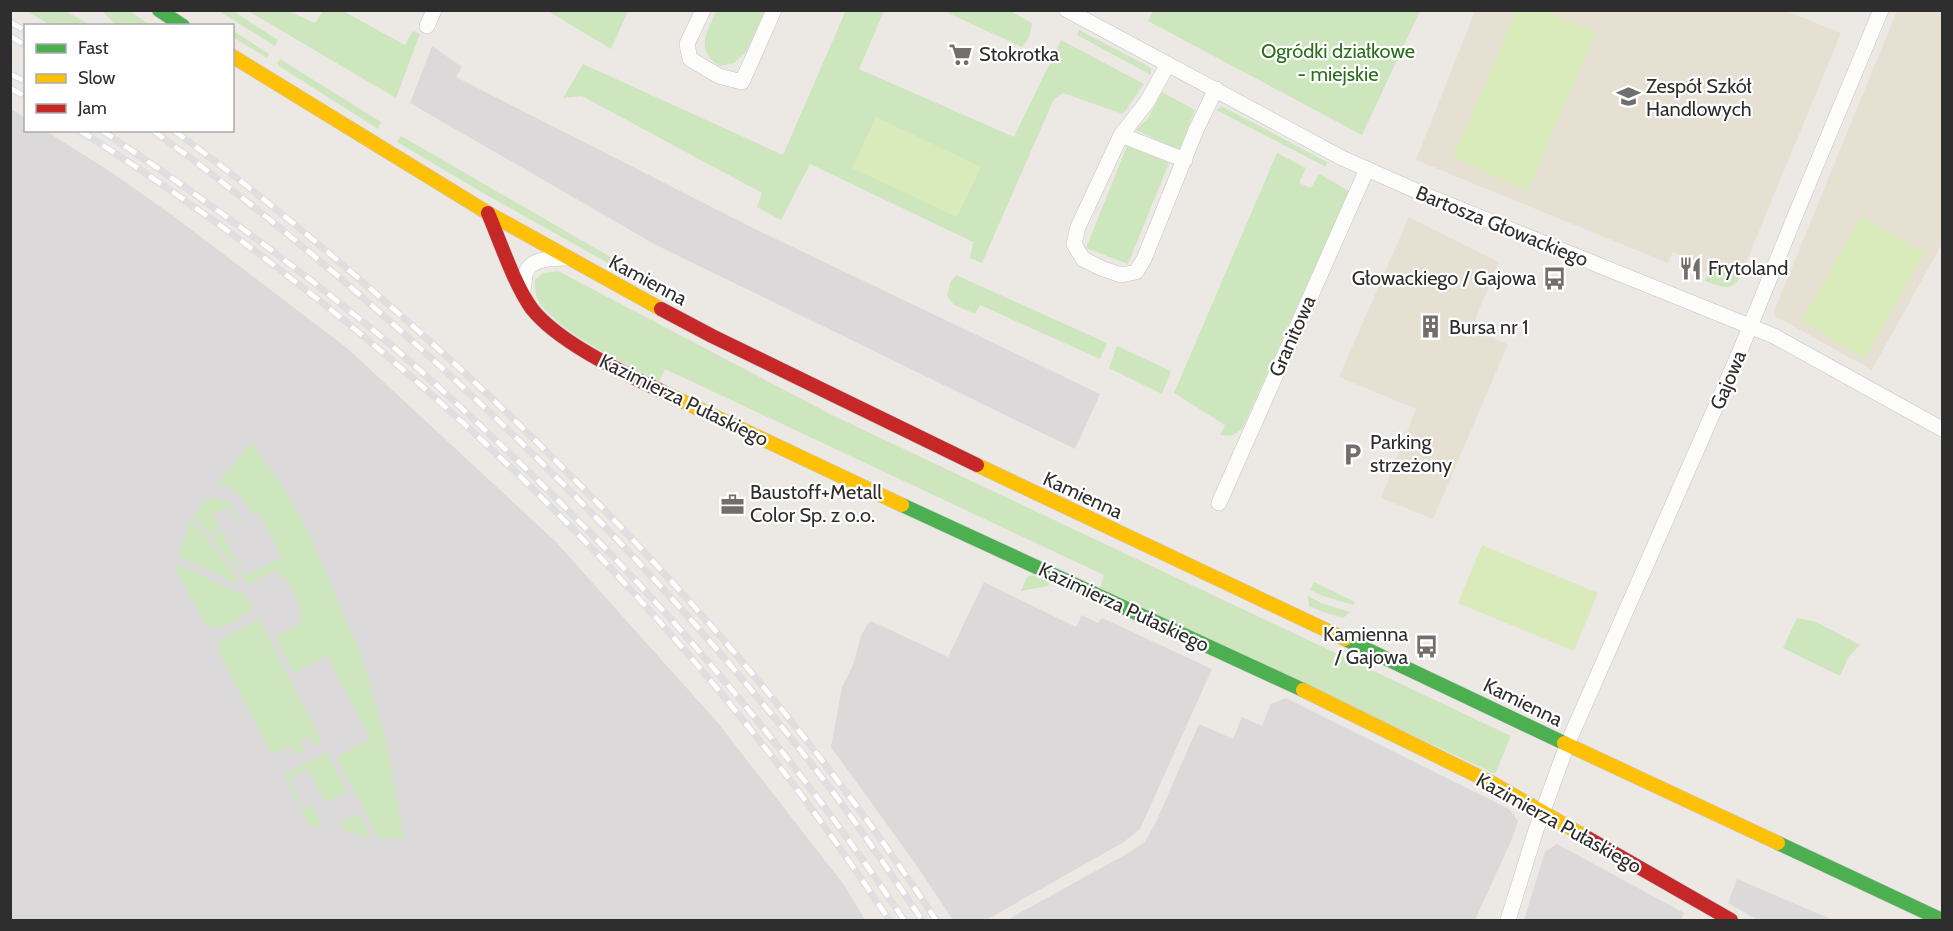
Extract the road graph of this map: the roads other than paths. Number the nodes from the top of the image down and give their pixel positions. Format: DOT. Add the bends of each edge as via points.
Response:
graph roads {
  1 [pos="159,10"];
  2 [pos="434,10"];
  3 [pos="703,10"];
  4 [pos="774,10"];
  5 [pos="1067,10"];
  6 [pos="1881,10"];
  7 [pos="180,24"];
  8 [pos="427,26"];
  9 [pos="234,57"];
  10 [pos="1168,64"];
  11 [pos="1216,89"];
  12 [pos="1121,135"];
  13 [pos="1185,160"];
  14 [pos="1367,169"];
  15 [pos="488,213"];
  16 [pos="567,258"];
  17 [pos="523,291"];
  18 [pos="1750,327"];
  19 [pos="1942,429"];
  20 [pos="1218,503"];
  21 [pos="1567,745"];
  22 [pos="1543,812"];
  23 [pos="1942,920"];
  24 [pos="1508,921"];
  25 [pos="1731,921"];
  1 -- 7 [label="main road"];
  2 -- 8 [label="street"];
  3 -- 4 [label="street" via="687,44 690,59 719,76 742,82"];
  5 -- 10 [label="street, Bartosza Głowackiego"];
  6 -- 18 [label="street, Gajowa"];
  9 -- 15 [label="main road, Kamienna"];
  10 -- 11 [label="street, Bartosza Głowackiego"];
  10 -- 12 [label="street" via="1148,102"];
  11 -- 13 [label="street"];
  11 -- 14 [label="street, Bartosza Głowackiego"];
  12 -- 13 [label="street"];
  12 -- 13 [label="street" via="1078,227 1074,244 1083,259 1101,268 1121,275 1136,272"];
  14 -- 18 [label="street, Bartosza Głowackiego"];
  14 -- 20 [label="street, Granitowa"];
  15 -- 16 [label="main road, Kamienna"];
  15 -- 17 [label="main road, Kazimierza Pułaskiego"];
  16 -- 17 [label="street" via="531,265"];
  16 -- 21 [label="main road, Kamienna" via="765,362"];
  17 -- 22 [label="main road, Kazimierza Pułaskiego" via="544,322 619,371 1271,675"];
  18 -- 19 [label="street, Bartosza Głowackiego" via="1774,336"];
  18 -- 21 [label="street, Gajowa"];
  21 -- 22 [label="street, Gajowa"];
  21 -- 23 [label="main road, Kamienna"];
  22 -- 24 [label="street"];
  22 -- 25 [label="main road, Kazimierza Pułaskiego"];
}
